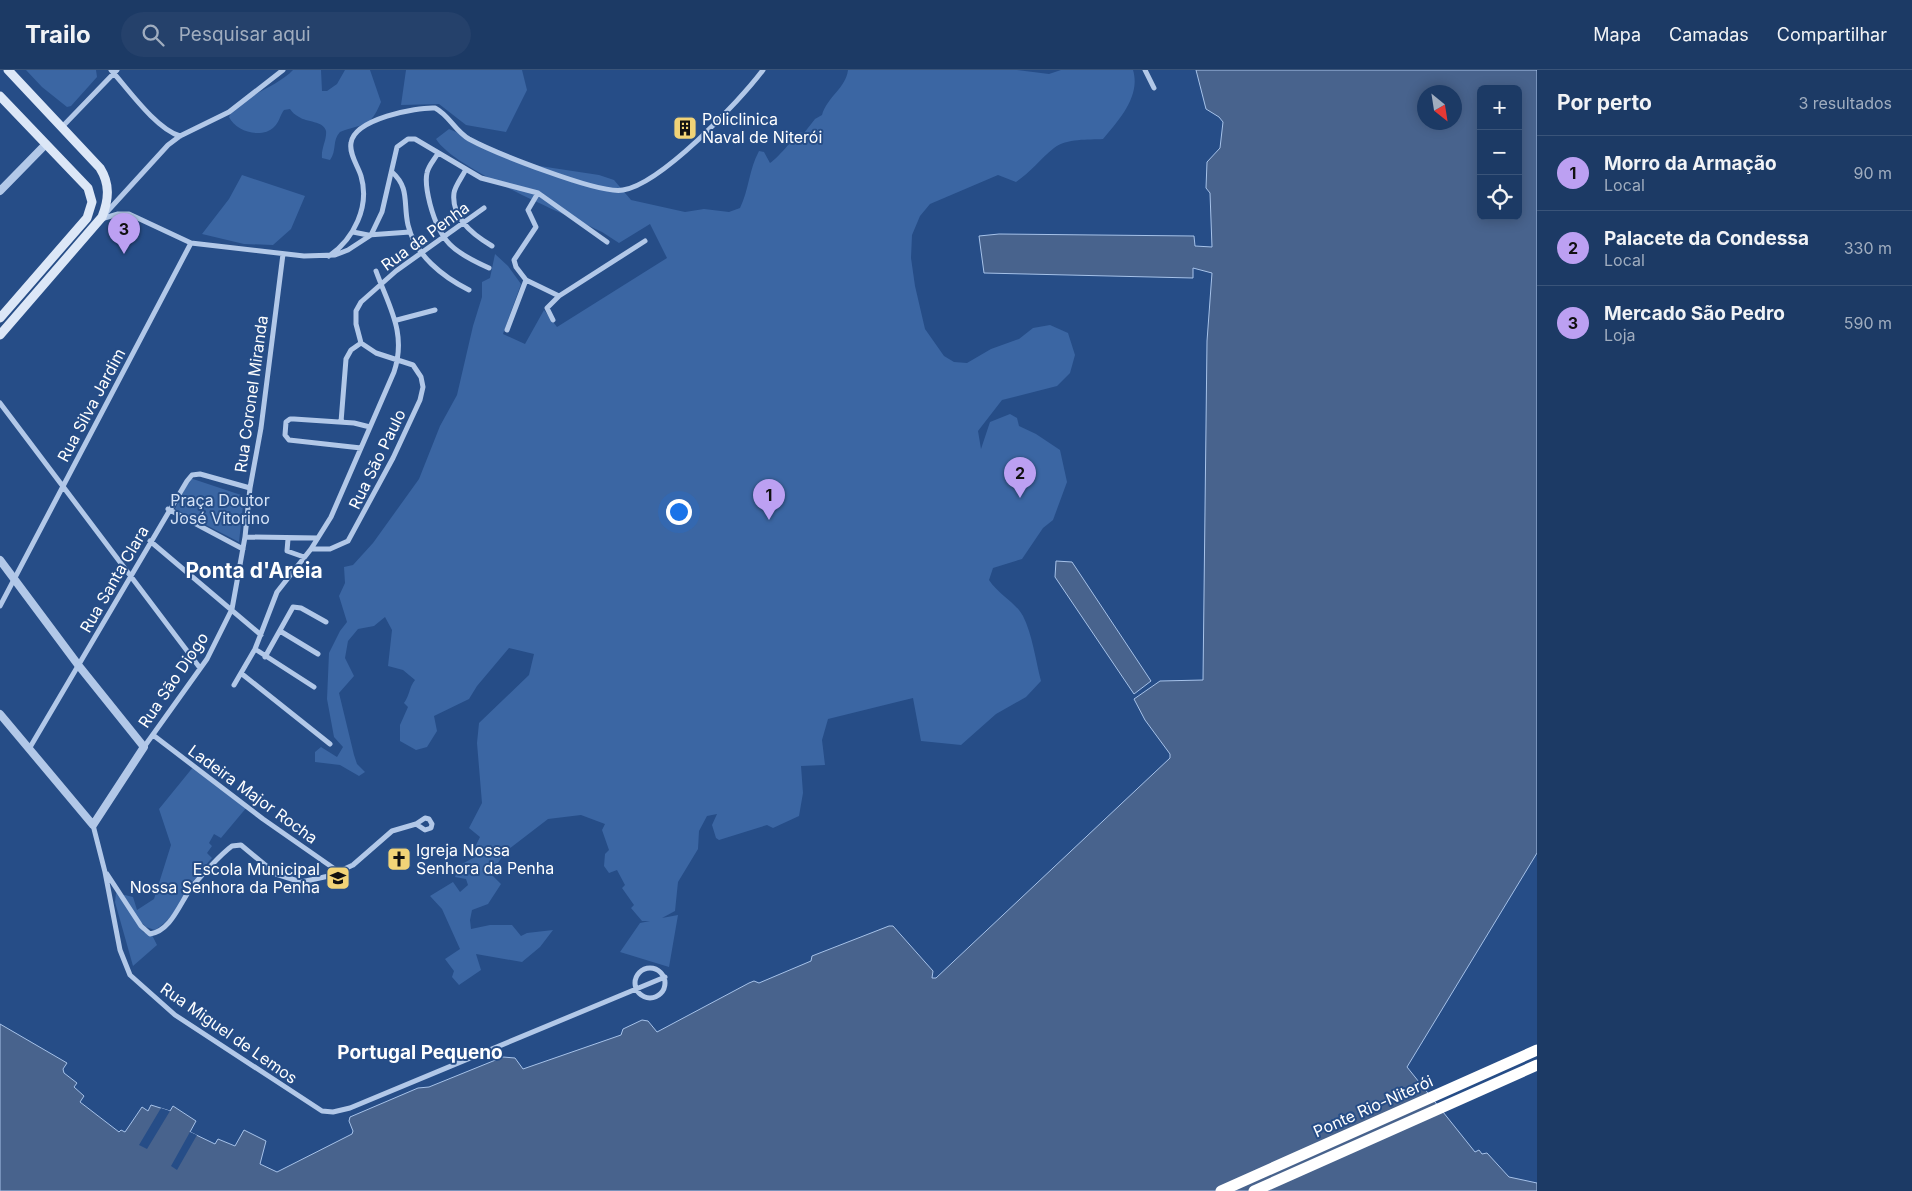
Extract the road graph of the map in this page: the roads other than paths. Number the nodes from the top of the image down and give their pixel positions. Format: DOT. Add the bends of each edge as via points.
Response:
graph roads {
  1 [pos="8,70"];
  2 [pos="283,70"];
  3 [pos="763,70"];
  4 [pos="1145,70"];
  5 [pos="114,71"];
  6 [pos="1154,88"];
  7 [pos="0,96"];
  8 [pos="62,127"];
  9 [pos="180,136"];
  10 [pos="46,145"];
  11 [pos="438,152"];
  12 [pos="465,171"];
  13 [pos="392,172"];
  14 [pos="0,191"];
  15 [pos="538,193"];
  16 [pos="484,208"];
  17 [pos="101,218"];
  18 [pos="464,224"];
  19 [pos="353,232"];
  20 [pos="410,232"];
  21 [pos="372,234"];
  22 [pos="442,238"];
  23 [pos="645,241"];
  24 [pos="607,242"];
  25 [pos="191,243"];
  26 [pos="492,246"];
  27 [pos="423,253"];
  28 [pos="283,254"];
  29 [pos="328,256"];
  30 [pos="489,268"];
  31 [pos="376,271"];
  32 [pos="526,280"];
  33 [pos="381,284"];
  34 [pos="469,290"];
  35 [pos="559,296"];
  36 [pos="435,310"];
  37 [pos="0,318"];
  38 [pos="397,320"];
  39 [pos="553,320"];
  40 [pos="507,330"];
  41 [pos="0,335"];
  42 [pos="361,343"];
  43 [pos="398,360"];
  44 [pos="0,403"];
  45 [pos="341,422"];
  46 [pos="370,427"];
  47 [pos="361,448"];
  48 [pos="63,486"];
  49 [pos="250,488"];
  50 [pos="168,509"];
  51 [pos="245,537"];
  52 [pos="318,538"];
  53 [pos="288,539"];
  54 [pos="150,541"];
  55 [pos="243,549"];
  56 [pos="312,549"];
  57 [pos="304,557"];
  58 [pos="0,560"];
  59 [pos="130,577"];
  60 [pos="14,579"];
  61 [pos="0,606"];
  62 [pos="232,609"];
  63 [pos="326,622"];
  64 [pos="280,631"];
  65 [pos="261,635"];
  66 [pos="255,649"];
  67 [pos="318,654"];
  68 [pos="265,657"];
  69 [pos="79,666"];
  70 [pos="200,668"];
  71 [pos="242,674"];
  72 [pos="234,685"];
  73 [pos="314,687"];
  74 [pos="0,714"];
  75 [pos="152,736"];
  76 [pos="330,744"];
  77 [pos="144,747"];
  78 [pos="30,749"];
  79 [pos="413,824"];
  80 [pos="93,825"];
  81 [pos="105,872"];
  82 [pos="339,872"];
  83 [pos="665,977"];
  84 [pos="636,990"];
  85 [pos="1537,1050"];
  86 [pos="1537,1065"];
  87 [pos="1221,1191"];
  88 [pos="1254,1191"];
  1 -- 8 [label="main road"];
  2 -- 9 [label="street" via="229,112"];
  3 -- 19 [label="street" via="702,137 646,180 625,190 587,185 480,144 461,134 436,108 383,118 359,129 351,140 364,196"];
  4 -- 6 [label="street"];
  5 -- 8 [label="street"];
  5 -- 9 [label="street" via="157,122 168,132"];
  7 -- 10 [label="main road"];
  8 -- 17 [label="main road" via="94,160 106,179 108,195"];
  9 -- 17 [label="street" via="161,151"];
  10 -- 14 [label="street"];
  10 -- 37 [label="main road" via="92,194 92,202 87,218"];
  11 -- 12 [label="street"];
  11 -- 13 [label="street" via="422,141 408,140 397,147"];
  11 -- 22 [label="street" via="427,173 428,198"];
  12 -- 15 [label="street"];
  12 -- 18 [label="street" via="454,192 456,209"];
  13 -- 20 [label="street" via="403,183"];
  13 -- 21 [label="street" via="382,212"];
  15 -- 24 [label="street"];
  15 -- 32 [label="street" via="528,210 536,227 514,260"];
  16 -- 18 [label="street, Rua da Penha"];
  17 -- 25 [label="street" via="129,214"];
  17 -- 41 [label="main road"];
  18 -- 22 [label="street, Rua da Penha"];
  18 -- 26 [label="street"];
  19 -- 21 [label="street"];
  19 -- 29 [label="street"];
  20 -- 21 [label="street"];
  20 -- 27 [label="street"];
  21 -- 29 [label="street" via="348,250"];
  22 -- 27 [label="street, Rua da Penha"];
  22 -- 30 [label="street" via="470,260"];
  23 -- 35 [label="street"];
  25 -- 28 [label="street"];
  25 -- 48 [label="street, Rua Silva Jardim"];
  27 -- 33 [label="street, Rua da Penha"];
  27 -- 34 [label="street" via="446,278"];
  28 -- 29 [label="street"];
  28 -- 49 [label="street, Rua Coronel Miranda" via="261,428"];
  31 -- 33 [label="street"];
  32 -- 35 [label="street"];
  32 -- 40 [label="street"];
  33 -- 38 [label="street"];
  33 -- 42 [label="street, Rua da Penha" via="368,294 356,311"];
  35 -- 39 [label="street" via="547,308"];
  36 -- 38 [label="street"];
  38 -- 43 [label="street"];
  42 -- 43 [label="street, Rua São Paulo" via="376,353"];
  42 -- 45 [label="street" via="351,350 346,359"];
  43 -- 46 [label="street"];
  43 -- 56 [label="street, Rua São Paulo" via="413,365 418,371 423,387 420,400 348,541 330,549"];
  44 -- 48 [label="street"];
  45 -- 46 [label="street"];
  45 -- 47 [label="street" via="290,419 286,422 285,435 289,440"];
  46 -- 47 [label="street"];
  47 -- 52 [label="street"];
  48 -- 59 [label="street"];
  48 -- 60 [label="street, Rua Silva Jardim"];
  49 -- 50 [label="street, Rua Santa Clara" via="209,476 192,475"];
  49 -- 51 [label="street, Rua Coronel Miranda"];
  50 -- 54 [label="street, Rua Santa Clara"];
  50 -- 55 [label="street"];
  51 -- 53 [label="street"];
  51 -- 55 [label="street, Rua São Diogo"];
  52 -- 53 [label="street"];
  52 -- 56 [label="street"];
  53 -- 57 [label="street" via="287,551"];
  54 -- 59 [label="street, Rua Santa Clara"];
  54 -- 62 [label="street"];
  55 -- 62 [label="street, Rua São Diogo"];
  56 -- 57 [label="street"];
  57 -- 65 [label="street" via="277,592"];
  58 -- 60 [label="street"];
  59 -- 69 [label="street, Rua Santa Clara"];
  59 -- 70 [label="street"];
  60 -- 61 [label="street, Rua Silva Jardim"];
  60 -- 69 [label="street"];
  62 -- 65 [label="street"];
  62 -- 70 [label="street, Rua São Diogo"];
  63 -- 64 [label="street" via="296,606 291,609"];
  64 -- 67 [label="street"];
  64 -- 68 [label="street"];
  65 -- 66 [label="street"];
  66 -- 68 [label="street"];
  66 -- 71 [label="street"];
  68 -- 73 [label="street"];
  69 -- 77 [label="street"];
  69 -- 78 [label="street, Rua Santa Clara"];
  70 -- 75 [label="street, Rua São Diogo"];
  71 -- 72 [label="street"];
  71 -- 76 [label="street"];
  74 -- 78 [label="street"];
  75 -- 77 [label="street, Rua São Diogo"];
  75 -- 82 [label="street, Ladeira Major Rocha"];
  77 -- 80 [label="street, Rua São Diogo"];
  78 -- 80 [label="street"];
  79 -- 82 [label="street" via="392,831 353,865"];
  80 -- 81 [label="street, Rua Miguel de Lemos"];
  81 -- 82 [label="street" via="141,926 150,934 164,927 191,888 232,846 241,846 276,874 296,881"];
  81 -- 84 [label="street, Rua Miguel de Lemos" via="120,950 130,975 137,983 175,1015 315,1108 328,1112 350,1108"];
  83 -- 84 [label="street, Rua Miguel de Lemos"];
  83 -- 84 [label="street" via="663,993 654,998 644,997"];
  83 -- 84 [label="street" via="654,968 644,969 635,980"];
  85 -- 87 [label="highway, Ponte Rio-Niterói"];
  86 -- 88 [label="highway, Ponte Rio-Niterói"];
}
